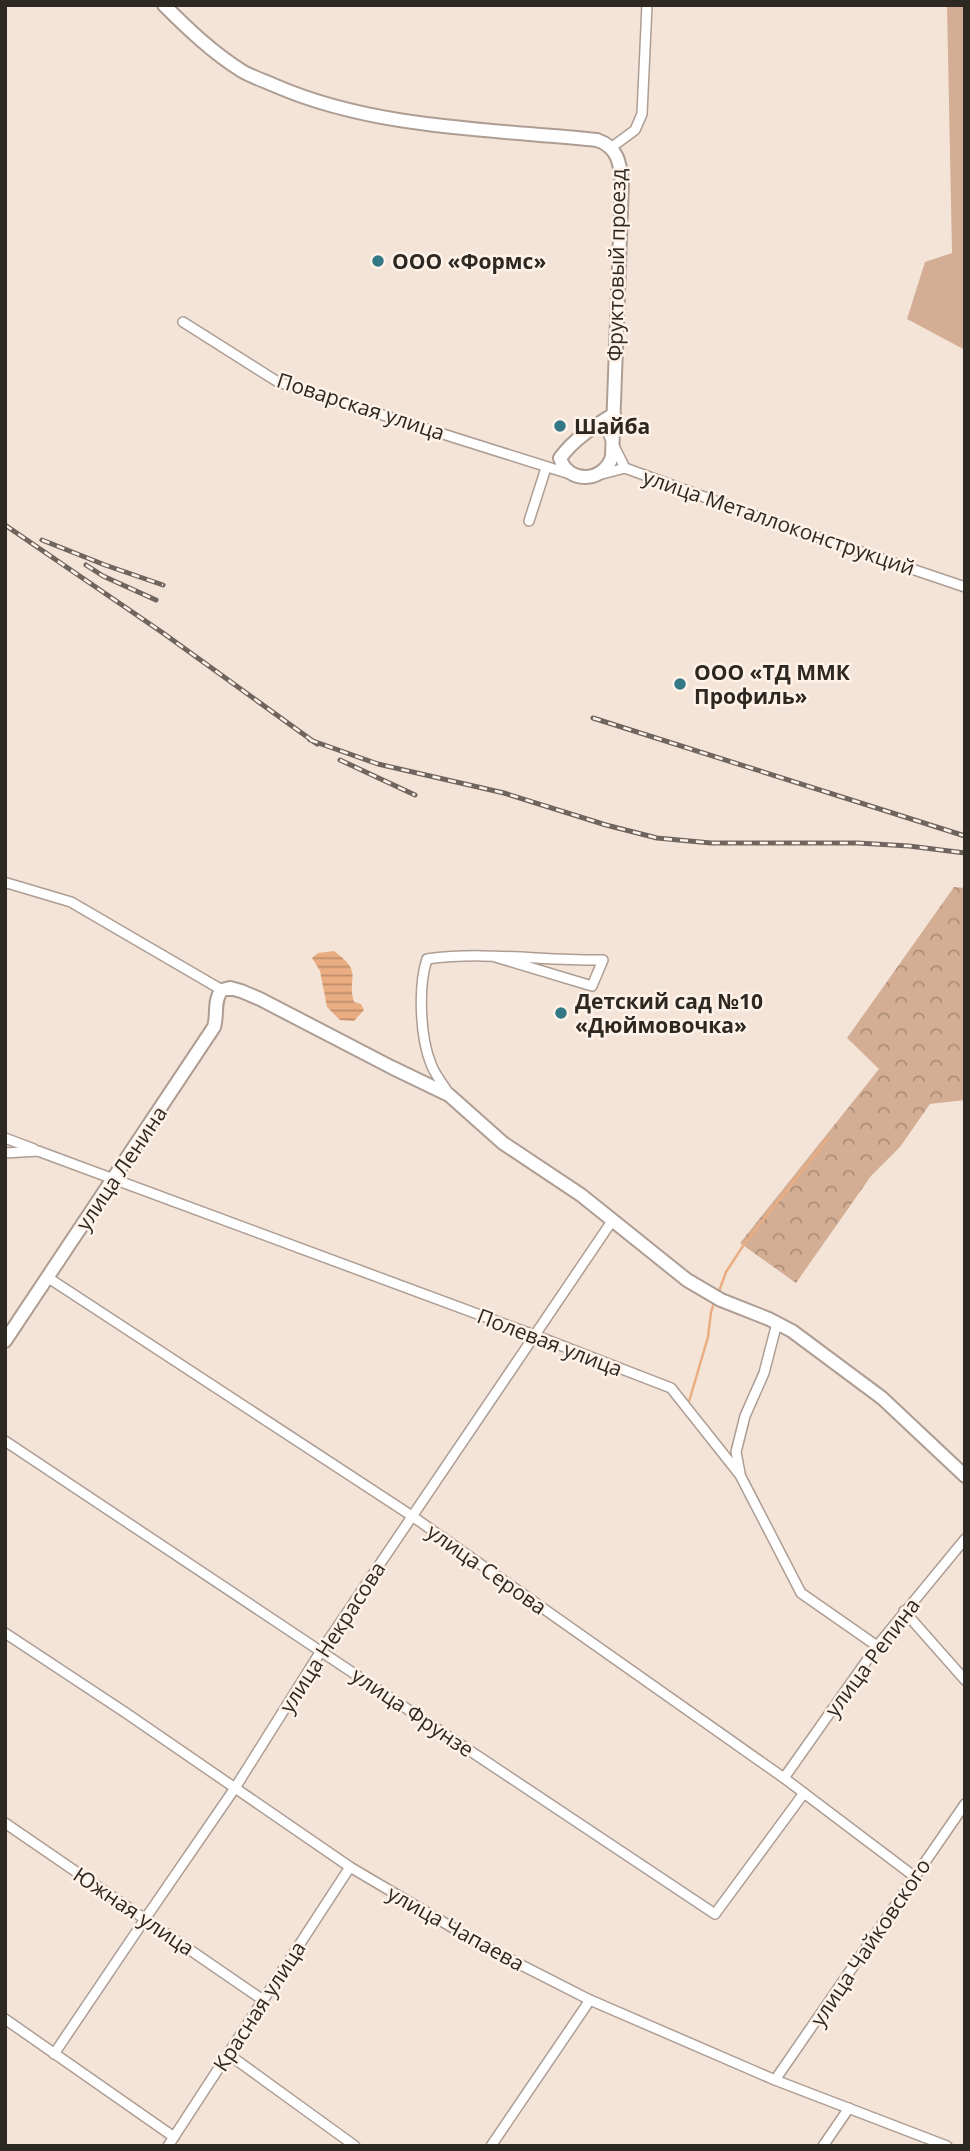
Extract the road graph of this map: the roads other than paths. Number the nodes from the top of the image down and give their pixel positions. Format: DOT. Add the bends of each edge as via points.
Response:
graph roads {
  1 [pos="164,5"];
  2 [pos="647,5"];
  3 [pos="612,147"];
  4 [pos="183,322"];
  5 [pos="614,414"];
  6 [pos="597,424"];
  7 [pos="613,446"];
  8 [pos="560,457"];
  9 [pos="548,468"];
  10 [pos="625,468"];
  11 [pos="602,474"];
  12 [pos="573,475"];
  13 [pos="529,521"];
  14 [pos="965,587"];
  15 [pos="7,883"];
  16 [pos="492,956"];
  17 [pos="222,990"];
  18 [pos="449,1095"];
  19 [pos="5,1138"];
  20 [pos="38,1151"];
  21 [pos="5,1153"];
  22 [pos="113,1180"];
  23 [pos="612,1221"];
  24 [pos="47,1278"];
  25 [pos="777,1323"];
  26 [pos="534,1335"];
  27 [pos="5,1340"];
  28 [pos="5,1441"];
  29 [pos="740,1475"];
  30 [pos="965,1476"];
  31 [pos="412,1516"];
  32 [pos="965,1539"];
  33 [pos="904,1611"];
  34 [pos="5,1633"];
  35 [pos="321,1651"];
  36 [pos="873,1651"];
  37 [pos="965,1680"];
  38 [pos="784,1778"];
  39 [pos="235,1788"];
  40 [pos="804,1793"];
  41 [pos="965,1804"];
  42 [pos="5,1823"];
  43 [pos="350,1867"];
  44 [pos="915,1877"];
  45 [pos="145,1919"];
  46 [pos="263,2000"];
  47 [pos="590,2000"];
  48 [pos="5,2019"];
  49 [pos="54,2054"];
  50 [pos="228,2054"];
  51 [pos="775,2080"];
  52 [pos="849,2108"];
  53 [pos="171,2141"];
  54 [pos="355,2146"];
  55 [pos="491,2146"];
  56 [pos="823,2146"];
  57 [pos="947,2146"];
  1 -- 3 [label="street" via="198,38 243,71 324,104 424,124 597,140"];
  2 -- 3 [label="street, Фруктовый проезд" via="642,114 635,130"];
  3 -- 5 [label="street, Фруктовый проезд" via="622,183"];
  4 -- 9 [label="street, Поварская улица" via="278,382"];
  5 -- 6 [label="street"];
  5 -- 7 [label="street, Фруктовый проезд"];
  6 -- 7 [label="street"];
  6 -- 8 [label="street"];
  7 -- 10 [label="street"];
  7 -- 11 [label="street"];
  8 -- 9 [label="street"];
  8 -- 12 [label="street"];
  9 -- 12 [label="street, Поварская улица"];
  9 -- 13 [label="street"];
  10 -- 11 [label="street"];
  10 -- 14 [label="street, улица Металлоконструкций"];
  11 -- 12 [label="street"];
  15 -- 17 [label="street" via="71,902"];
  16 -- 16 [label="street" via="562,961 603,960 592,986"];
  16 -- 18 [label="street" via="427,959 422,974 425,1044"];
  17 -- 18 [label="street" via="230,988 260,999"];
  17 -- 22 [label="street, улица Ленина" via="216,999 214,1027"];
  18 -- 23 [label="street" via="503,1143"];
  19 -- 20 [label="street, Полевая улица"];
  20 -- 21 [label="street"];
  20 -- 22 [label="street, Полевая улица"];
  22 -- 24 [label="street, улица Ленина"];
  22 -- 26 [label="street, Полевая улица"];
  23 -- 25 [label="street" via="687,1280"];
  23 -- 26 [label="street, улица Некрасова"];
  24 -- 27 [label="street, улица Ленина"];
  24 -- 31 [label="street, улица Серова"];
  25 -- 29 [label="street" via="736,1451"];
  25 -- 30 [label="street" via="882,1398"];
  26 -- 29 [label="street, Полевая улица" via="671,1388"];
  26 -- 31 [label="street, улица Некрасова"];
  28 -- 35 [label="street, улица Фрунзе"];
  29 -- 36 [label="street, Полевая улица" via="801,1592"];
  31 -- 35 [label="street, улица Некрасова"];
  31 -- 38 [label="street, улица Серова"];
  32 -- 33 [label="street, улица Репина"];
  33 -- 36 [label="street, улица Репина"];
  33 -- 37 [label="street"];
  34 -- 39 [label="street, улица Чапаева"];
  35 -- 39 [label="street, улица Некрасова"];
  35 -- 40 [label="street, улица Фрунзе" via="715,1914"];
  36 -- 38 [label="street, улица Репина"];
  38 -- 40 [label="street, улица Серова"];
  39 -- 43 [label="street, улица Чапаева"];
  39 -- 45 [label="street, улица Некрасова"];
  40 -- 44 [label="street, улица Серова"];
  41 -- 44 [label="street, улица Чайковского"];
  42 -- 45 [label="street, Южная улица"];
  43 -- 46 [label="street, Красная улица"];
  43 -- 47 [label="street, улица Чапаева" via="482,1945"];
  44 -- 51 [label="street, улица Чайковского"];
  45 -- 46 [label="street, Южная улица"];
  45 -- 49 [label="street, улица Некрасова"];
  46 -- 50 [label="street, Красная улица"];
  47 -- 51 [label="street, улица Чапаева"];
  47 -- 55 [label="street"];
  48 -- 49 [label="street"];
  49 -- 53 [label="street"];
  50 -- 53 [label="street, Красная улица"];
  50 -- 54 [label="street"];
  51 -- 52 [label="street, улица Чапаева"];
  52 -- 56 [label="street"];
  52 -- 57 [label="street, улица Чапаева"];
}
